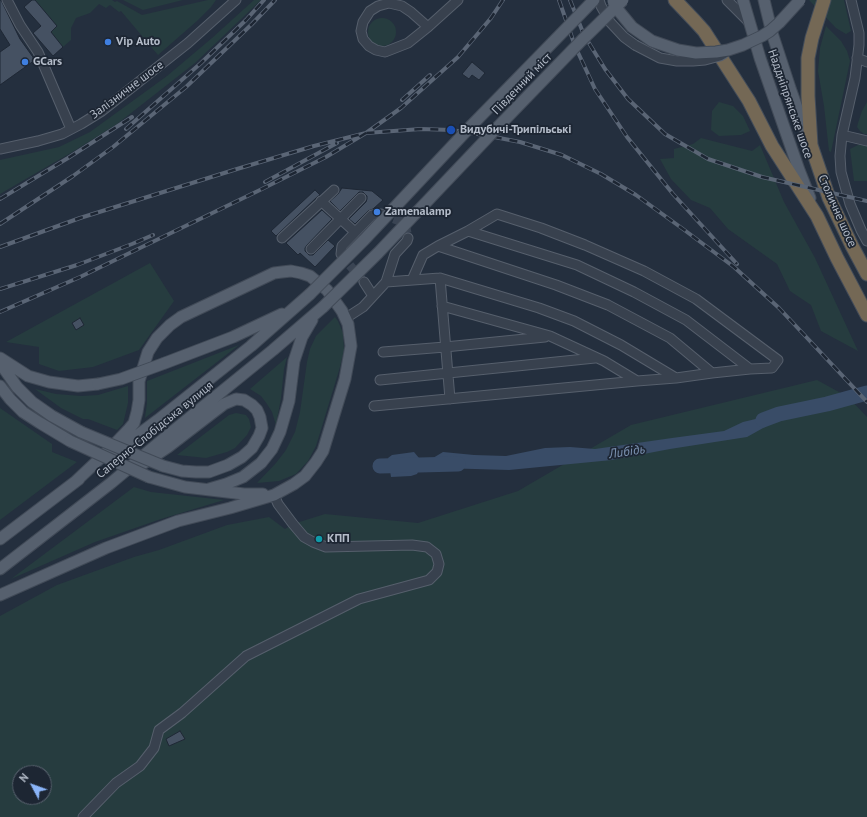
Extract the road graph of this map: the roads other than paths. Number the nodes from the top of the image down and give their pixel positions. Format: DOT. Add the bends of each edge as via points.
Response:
graph roads {
  1 [pos="7,0"];
  2 [pos="232,0"];
  3 [pos="236,0"];
  4 [pos="458,0"];
  5 [pos="594,0"];
  6 [pos="599,0"];
  7 [pos="613,0"];
  8 [pos="623,0"];
  9 [pos="674,0"];
  10 [pos="727,0"];
  11 [pos="743,0"];
  12 [pos="764,0"];
  13 [pos="800,0"];
  14 [pos="824,0"];
  15 [pos="851,0"];
  16 [pos="225,11"];
  17 [pos="749,22"];
  18 [pos="428,28"];
  19 [pos="728,50"];
  20 [pos="857,58"];
  21 [pos="867,62"];
  22 [pos="71,129"];
  23 [pos="842,135"];
  24 [pos="867,141"];
  25 [pos="811,145"];
  26 [pos="0,149"];
  27 [pos="334,190"];
  28 [pos="361,198"];
  29 [pos="322,201"];
  30 [pos="381,214"];
  31 [pos="817,216"];
  32 [pos="340,219"];
  33 [pos="468,231"];
  34 [pos="355,232"];
  35 [pos="282,238"];
  36 [pos="408,238"];
  37 [pos="867,241"];
  38 [pos="438,246"];
  39 [pos="311,249"];
  40 [pos="341,254"];
  41 [pos="867,274"];
  42 [pos="440,278"];
  43 [pos="412,280"];
  44 [pos="364,282"];
  45 [pos="386,282"];
  46 [pos="310,294"];
  47 [pos="373,296"];
  48 [pos="297,306"];
  49 [pos="442,306"];
  50 [pos="320,310"];
  51 [pos="867,315"];
  52 [pos="346,318"];
  53 [pos="550,336"];
  54 [pos="445,347"];
  55 [pos="383,352"];
  56 [pos="0,358"];
  57 [pos="596,358"];
  58 [pos="0,363"];
  59 [pos="750,369"];
  60 [pos="448,373"];
  61 [pos="712,373"];
  62 [pos="676,378"];
  63 [pos="380,380"];
  64 [pos="638,381"];
  65 [pos="0,386"];
  66 [pos="450,399"];
  67 [pos="374,406"];
  68 [pos="243,477"];
  69 [pos="74,483"];
  70 [pos="111,483"];
  71 [pos="209,489"];
  72 [pos="244,494"];
  73 [pos="274,495"];
  74 [pos="0,539"];
  75 [pos="0,569"];
  76 [pos="0,595"];
  77 [pos="83,817"];
  1 -- 22 [label="street" via="38,52"];
  2 -- 16 [label="street"];
  3 -- 16 [label="street, Залізничне шосе"];
  4 -- 18 [label="street"];
  5 -- 46 [label="main road, Південний міст, bridge"];
  6 -- 19 [label="street, bridge" via="610,22 624,37 660,58 705,60 720,56"];
  7 -- 19 [label="main road, bridge" via="632,27 652,41 696,53"];
  8 -- 50 [label="main road, Південний міст, bridge"];
  9 -- 31 [label="highway, Столичне шосе" via="704,31"];
  10 -- 17 [label="street"];
  11 -- 17 [label="main road, Наддніпрянське шосе"];
  12 -- 25 [label="main road, Наддніпрянське шосе" via="772,33"];
  13 -- 19 [label="main road, bridge" via="770,31"];
  14 -- 25 [label="highway, Столичне шосе" via="808,58"];
  15 -- 20 [label="street" via="859,33"];
  16 -- 22 [label="street, Залізничне шосе" via="188,44 102,111"];
  17 -- 31 [label="main road, Наддніпрянське шосе" via="777,109"];
  18 -- 18 [label="street" via="408,43 385,52 369,46 360,31 362,22 370,11 389,4 402,6 412,12"];
  20 -- 21 [label="street"];
  20 -- 23 [label="street"];
  22 -- 26 [label="street, Залізничне шосе" via="62,134"];
  23 -- 24 [label="street"];
  23 -- 37 [label="street" via="841,172 850,204"];
  25 -- 41 [label="highway, Столичне шосе" via="829,198"];
  27 -- 29 [label="street"];
  28 -- 32 [label="street"];
  29 -- 32 [label="street"];
  29 -- 35 [label="street"];
  30 -- 34 [label="street" via="372,215"];
  31 -- 51 [label="highway, Столичне шосе"];
  32 -- 34 [label="street"];
  32 -- 39 [label="street"];
  33 -- 38 [label="street"];
  33 -- 59 [label="street" via="577,265 634,292 686,320"];
  33 -- 59 [label="street" via="497,214 585,245 644,271 696,299 778,360 772,368"];
  34 -- 40 [label="street" via="342,246"];
  36 -- 45 [label="street" via="395,254"];
  38 -- 43 [label="street" via="422,255"];
  38 -- 61 [label="street" via="608,305 670,338"];
  42 -- 43 [label="street"];
  42 -- 49 [label="street"];
  42 -- 62 [label="street" via="574,321"];
  43 -- 45 [label="street"];
  44 -- 47 [label="street"];
  45 -- 47 [label="street"];
  46 -- 48 [label="main road, Саперно-Слобідська вулиця"];
  47 -- 52 [label="street" via="363,307"];
  48 -- 56 [label="main road, bridge" via="233,337 121,379 98,384 78,386 48,382 28,376"];
  48 -- 69 [label="main road, Саперно-Слобідська вулиця" via="252,346"];
  49 -- 53 [label="street"];
  49 -- 54 [label="street"];
  50 -- 68 [label="main road" via="302,337 294,361 289,401 280,432 272,449 261,463"];
  50 -- 70 [label="main road, Саперно-Слобідська вулиця"];
  52 -- 69 [label="main road" via="335,300 318,282 301,272 291,271 274,274 181,317 157,338 148,352 139,381 139,400 134,423 110,450"];
  52 -- 73 [label="main road" via="351,346 345,379 323,451 305,476"];
  53 -- 54 [label="street"];
  53 -- 57 [label="street"];
  54 -- 55 [label="street"];
  54 -- 60 [label="street"];
  57 -- 60 [label="street"];
  57 -- 64 [label="street"];
  58 -- 70 [label="main road, bridge" via="16,387 52,416 81,432 162,466 182,471 209,472 242,457 252,448 262,428 257,410 244,400 236,399 224,404 168,447"];
  59 -- 61 [label="street"];
  60 -- 63 [label="street"];
  60 -- 66 [label="street"];
  61 -- 62 [label="street"];
  62 -- 64 [label="street"];
  64 -- 66 [label="street"];
  65 -- 71 [label="main road, bridge" via="23,412 70,440 149,477 185,487"];
  66 -- 67 [label="street"];
  68 -- 71 [label="main road"];
  68 -- 72 [label="main road" via="237,488"];
  69 -- 74 [label="main road, Саперно-Слобідська вулиця"];
  70 -- 75 [label="main road, Саперно-Слобідська вулиця"];
  71 -- 72 [label="main road"];
  72 -- 73 [label="main road"];
  73 -- 76 [label="main road" via="178,521 106,548"];
  73 -- 77 [label="street" via="293,524 304,537 313,542 326,547 427,547 436,554 440,564 437,572 429,580 359,599 246,656 159,730 154,748 140,766 116,783"];
}
